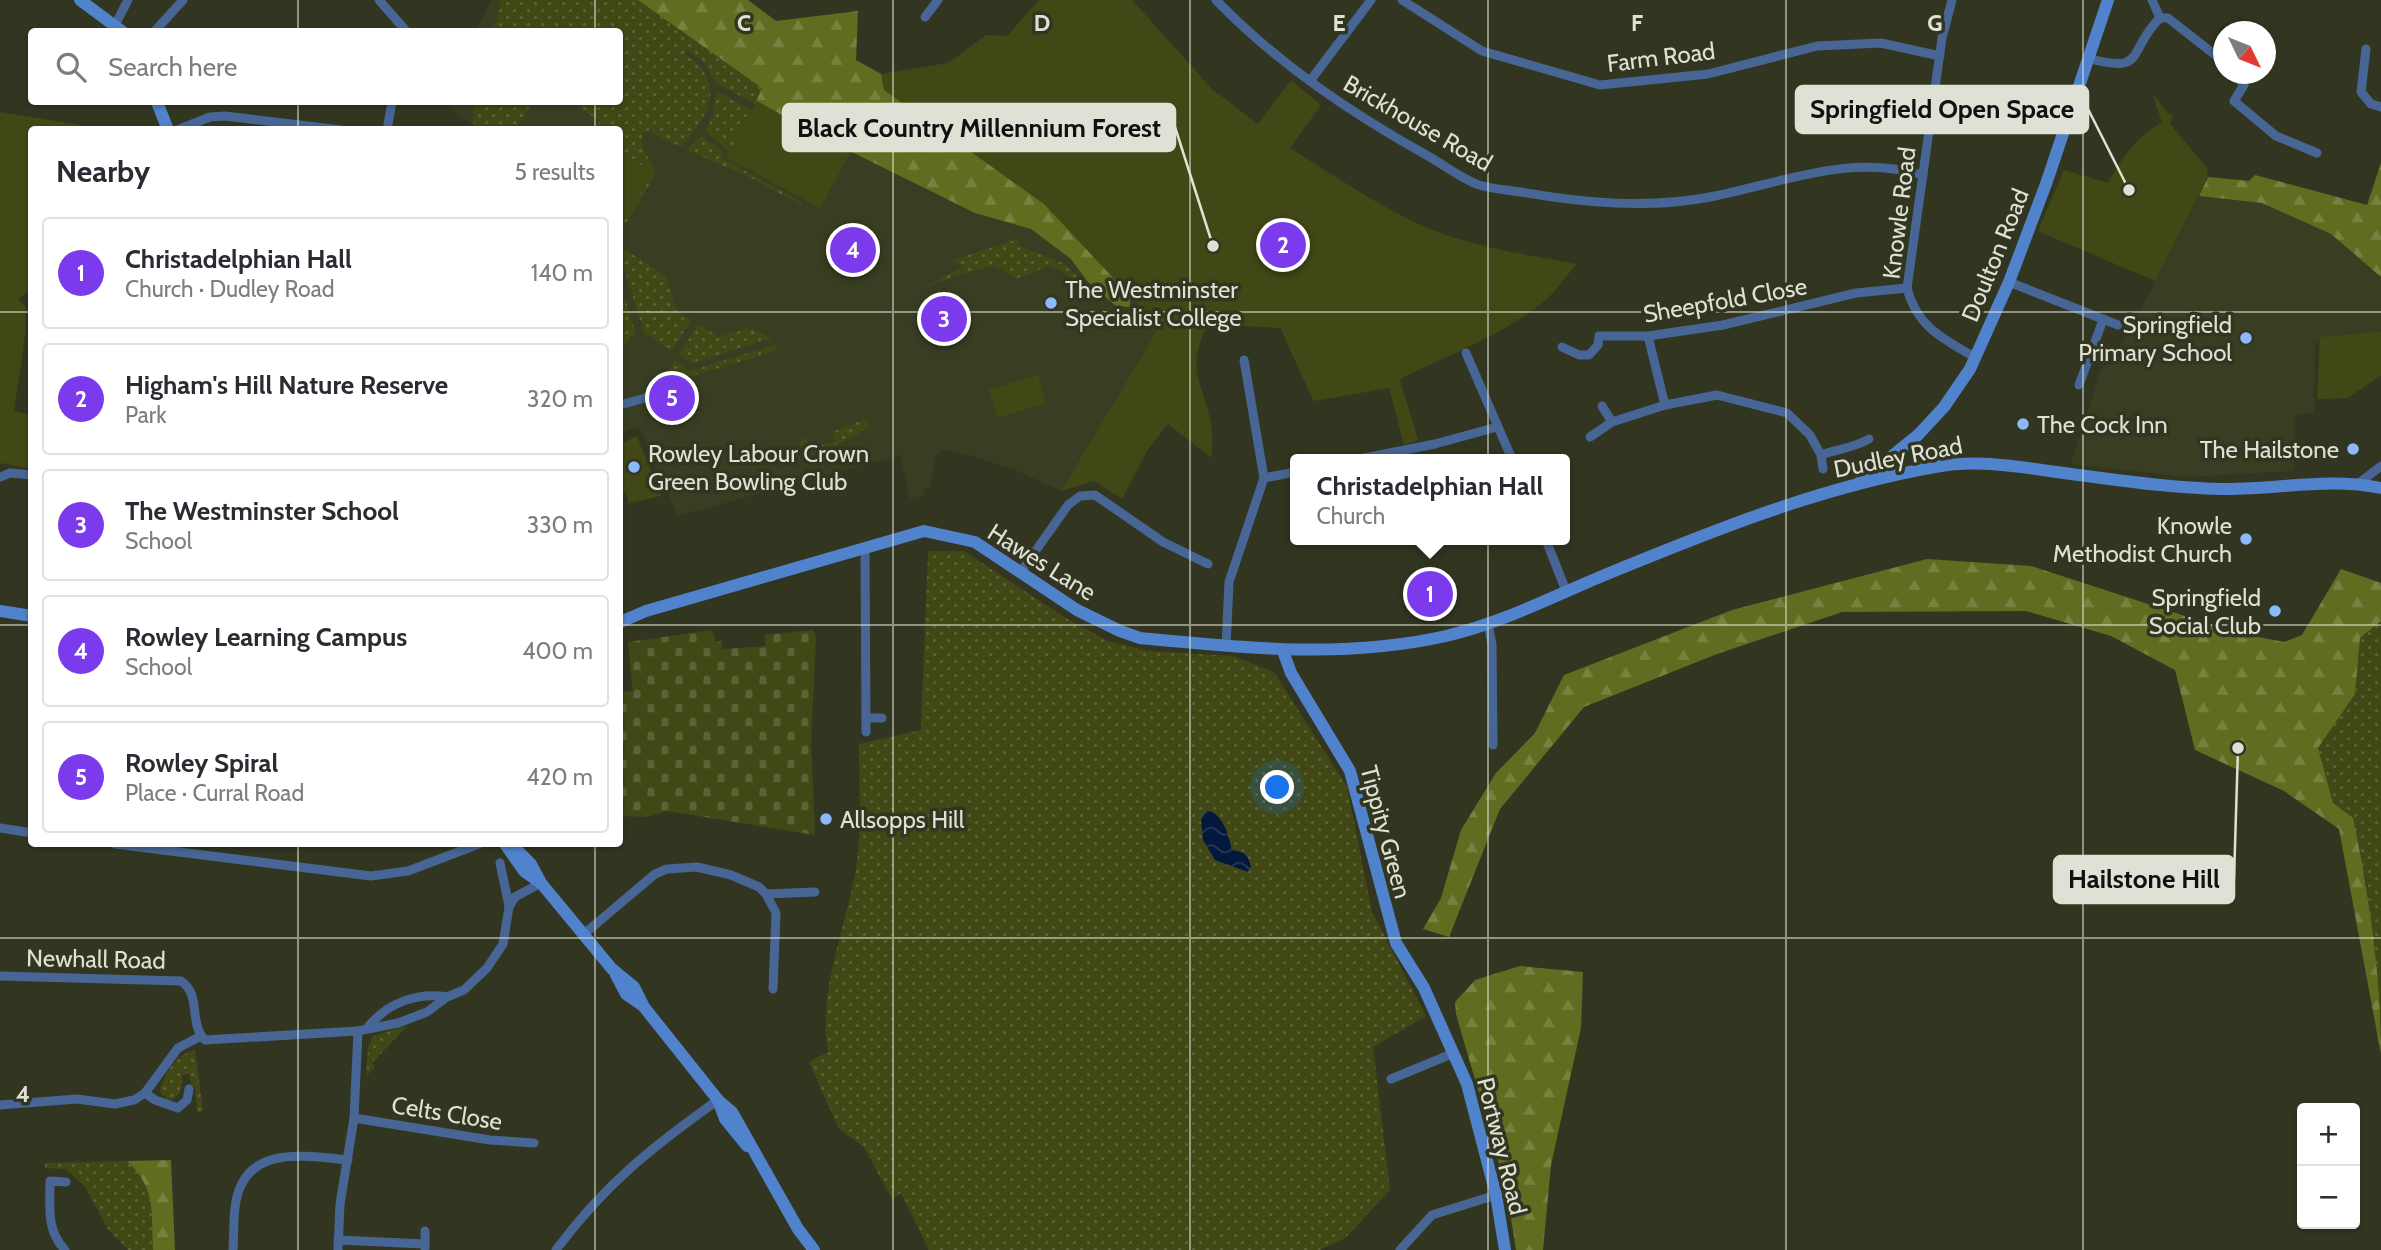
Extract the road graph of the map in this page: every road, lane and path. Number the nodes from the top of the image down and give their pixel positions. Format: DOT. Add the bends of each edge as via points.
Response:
graph roads {
  1 [pos="80,0"];
  2 [pos="128,0"];
  3 [pos="183,0"];
  4 [pos="379,0"];
  5 [pos="938,0"];
  6 [pos="1216,0"];
  7 [pos="1371,0"];
  8 [pos="1402,0"];
  9 [pos="1952,0"];
  10 [pos="2108,0"];
  11 [pos="2152,0"];
  12 [pos="925,17"];
  13 [pos="2160,18"];
  14 [pos="119,28"];
  15 [pos="158,28"];
  16 [pos="404,28"];
  17 [pos="2366,49"];
  18 [pos="2213,53"];
  19 [pos="1940,56"];
  20 [pos="2087,58"];
  21 [pos="1310,81"];
  22 [pos="2243,84"];
  23 [pos="158,105"];
  24 [pos="391,105"];
  25 [pos="2381,107"];
  26 [pos="166,126"];
  27 [pos="187,126"];
  28 [pos="308,126"];
  29 [pos="388,126"];
  30 [pos="2317,153"];
  31 [pos="1923,175"];
  32 [pos="2010,282"];
  33 [pos="1907,289"];
  34 [pos="2103,320"];
  35 [pos="2118,326"];
  36 [pos="1648,336"];
  37 [pos="1562,347"];
  38 [pos="1466,353"];
  39 [pos="1976,358"];
  40 [pos="1244,360"];
  41 [pos="2079,385"];
  42 [pos="652,396"];
  43 [pos="623,404"];
  44 [pos="1665,405"];
  45 [pos="1602,407"];
  46 [pos="1612,422"];
  47 [pos="1497,427"];
  48 [pos="1590,437"];
  49 [pos="1869,439"];
  50 [pos="1384,454"];
  51 [pos="1510,454"];
  52 [pos="1821,456"];
  53 [pos="2381,466"];
  54 [pos="1823,469"];
  55 [pos="1290,473"];
  56 [pos="28,475"];
  57 [pos="0,477"];
  58 [pos="1264,478"];
  59 [pos="2359,483"];
  60 [pos="1856,485"];
  61 [pos="2381,488"];
  62 [pos="1548,545"];
  63 [pos="865,549"];
  64 [pos="1208,564"];
  65 [pos="1020,573"];
  66 [pos="1566,591"];
  67 [pos="0,611"];
  68 [pos="28,615"];
  69 [pos="623,621"];
  70 [pos="1488,624"];
  71 [pos="1226,647"];
  72 [pos="1283,651"];
  73 [pos="882,718"];
  74 [pos="866,719"];
  75 [pos="866,732"];
  76 [pos="1493,745"];
  77 [pos="0,828"];
  78 [pos="28,832"];
  79 [pos="139,847"];
  80 [pos="471,847"];
  81 [pos="507,847"];
  82 [pos="514,847"];
  83 [pos="500,863"];
  84 [pos="541,883"];
  85 [pos="815,892"];
  86 [pos="766,894"];
  87 [pos="509,907"];
  88 [pos="583,934"];
  89 [pos="0,976"];
  90 [pos="1424,988"];
  91 [pos="773,989"];
  92 [pos="447,997"];
  93 [pos="368,1027"];
  94 [pos="358,1031"];
  95 [pos="201,1037"];
  96 [pos="1454,1053"];
  97 [pos="1391,1079"];
  98 [pos="189,1089"];
  99 [pos="145,1093"];
  100 [pos="718,1100"];
  101 [pos="0,1105"];
  102 [pos="354,1118"];
  103 [pos="534,1143"];
  104 [pos="348,1160"];
  105 [pos="66,1182"];
  106 [pos="1496,1195"];
  107 [pos="798,1229"];
  108 [pos="425,1231"];
  109 [pos="338,1245"];
  110 [pos="425,1247"];
  111 [pos="65,1250"];
  112 [pos="233,1250"];
  113 [pos="556,1250"];
  114 [pos="805,1250"];
  115 [pos="814,1250"];
  116 [pos="1399,1250"];
  117 [pos="1505,1250"];
  1 -- 14 [label="street"];
  2 -- 14 [label="street"];
  3 -- 15 [label="street"];
  4 -- 16 [label="street"];
  5 -- 12 [label="street"];
  6 -- 21 [label="street, Brickhouse Road" via="1244,29"];
  7 -- 21 [label="street"];
  8 -- 19 [label="street, Farm Road" via="1482,51 1600,85 1708,74 1817,46 1881,43"];
  9 -- 19 [label="street, Knowle Road"];
  10 -- 20 [label="street, Doulton Road"];
  11 -- 13 [label="street"];
  13 -- 18 [label="street" via="2168,18"];
  13 -- 20 [label="street" via="2126,65"];
  17 -- 25 [label="street" via="2361,92 2371,104"];
  19 -- 31 [label="street, Knowle Road"];
  20 -- 32 [label="street, Doulton Road"];
  21 -- 31 [label="street, Brickhouse Road" via="1395,138 1478,185 1573,201 1618,204 1709,197 1864,165"];
  22 -- 30 [label="street" via="2234,100 2276,136"];
  23 -- 26 [label="street"];
  24 -- 29 [label="street"];
  27 -- 28 [label="street" via="225,116"];
  31 -- 33 [label="street, Knowle Road"];
  32 -- 34 [label="street"];
  32 -- 39 [label="street, Doulton Road"];
  33 -- 36 [label="street, Sheepfold Close" via="1856,293 1723,325"];
  33 -- 39 [label="street, Knowle Road" via="1923,324"];
  34 -- 35 [label="street"];
  34 -- 41 [label="street"];
  36 -- 37 [label="street, Sheepfold Close" via="1600,336 1589,355"];
  36 -- 44 [label="street"];
  38 -- 47 [label="street"];
  39 -- 60 [label="street, Doulton Road" via="1961,385 1918,435"];
  40 -- 58 [label="street"];
  42 -- 43 [label="street"];
  44 -- 46 [label="street"];
  44 -- 52 [label="street" via="1717,395 1787,414 1805,427"];
  45 -- 46 [label="street"];
  46 -- 48 [label="street"];
  47 -- 50 [label="street"];
  47 -- 51 [label="street"];
  49 -- 52 [label="street"];
  52 -- 54 [label="street"];
  53 -- 59 [label="street"];
  55 -- 58 [label="street"];
  56 -- 57 [label="street"];
  58 -- 71 [label="street" via="1229,582"];
  59 -- 60 [label="street, Dudley Road" via="2221,489 1986,462 1936,466"];
  59 -- 61 [label="street, Dudley Road"];
  60 -- 66 [label="street, Dudley Road" via="1769,509"];
  62 -- 66 [label="street"];
  63 -- 65 [label="street, Hawes Lane" via="925,531 975,542"];
  63 -- 69 [label="street, Hawes Lane"];
  63 -- 74 [label="street"];
  64 -- 65 [label="street" via="1163,542 1095,495 1087,495 1068,505"];
  65 -- 71 [label="street, Hawes Lane" via="1120,631 1140,638"];
  66 -- 70 [label="street, Dudley Road"];
  67 -- 68 [label="street"];
  70 -- 72 [label="street, Dudley Road" via="1391,646"];
  70 -- 76 [label="street"];
  71 -- 72 [label="street, Hawes Lane"];
  72 -- 90 [label="street, Tippity Green" via="1291,673 1350,771 1396,943"];
  73 -- 74 [label="street"];
  74 -- 75 [label="street"];
  77 -- 78 [label="street"];
  79 -- 80 [label="street" via="371,876 408,871"];
  81 -- 84 [label="street" via="524,871"];
  82 -- 84 [label="street"];
  83 -- 87 [label="street"];
  84 -- 87 [label="street" via="515,897"];
  84 -- 88 [label="street"];
  85 -- 86 [label="street"];
  86 -- 88 [label="street" via="731,876 697,867 667,869"];
  86 -- 91 [label="street" via="776,913"];
  87 -- 92 [label="street" via="503,944 496,957 476,980"];
  88 -- 100 [label="street" via="626,994 644,1007"];
  89 -- 95 [label="street, Newhall Road" via="174,979 188,986"];
  90 -- 96 [label="street, Portway Road"];
  92 -- 93 [label="street" via="414,1017"];
  92 -- 93 [label="street" via="430,995 402,1002"];
  93 -- 94 [label="street"];
  94 -- 95 [label="street"];
  94 -- 102 [label="street"];
  95 -- 99 [label="street" via="178,1048"];
  96 -- 97 [label="street, Portway Road"];
  96 -- 106 [label="street, Portway Road" via="1474,1107"];
  98 -- 99 [label="street" via="187,1100 178,1108"];
  99 -- 101 [label="street" via="124,1103 76,1099"];
  100 -- 107 [label="street" via="732,1112"];
  100 -- 113 [label="street" via="622,1172"];
  102 -- 103 [label="street, Celts Close"];
  102 -- 104 [label="street"];
  104 -- 109 [label="street"];
  104 -- 112 [label="street" via="293,1155 265,1161 253,1169 235,1202"];
  105 -- 111 [label="street" via="50,1181 54,1239"];
  106 -- 116 [label="street" via="1432,1215"];
  106 -- 117 [label="street, Portway Road"];
  107 -- 114 [label="street"];
  107 -- 115 [label="street"];
  108 -- 110 [label="street"];
  109 -- 110 [label="street"];
}
